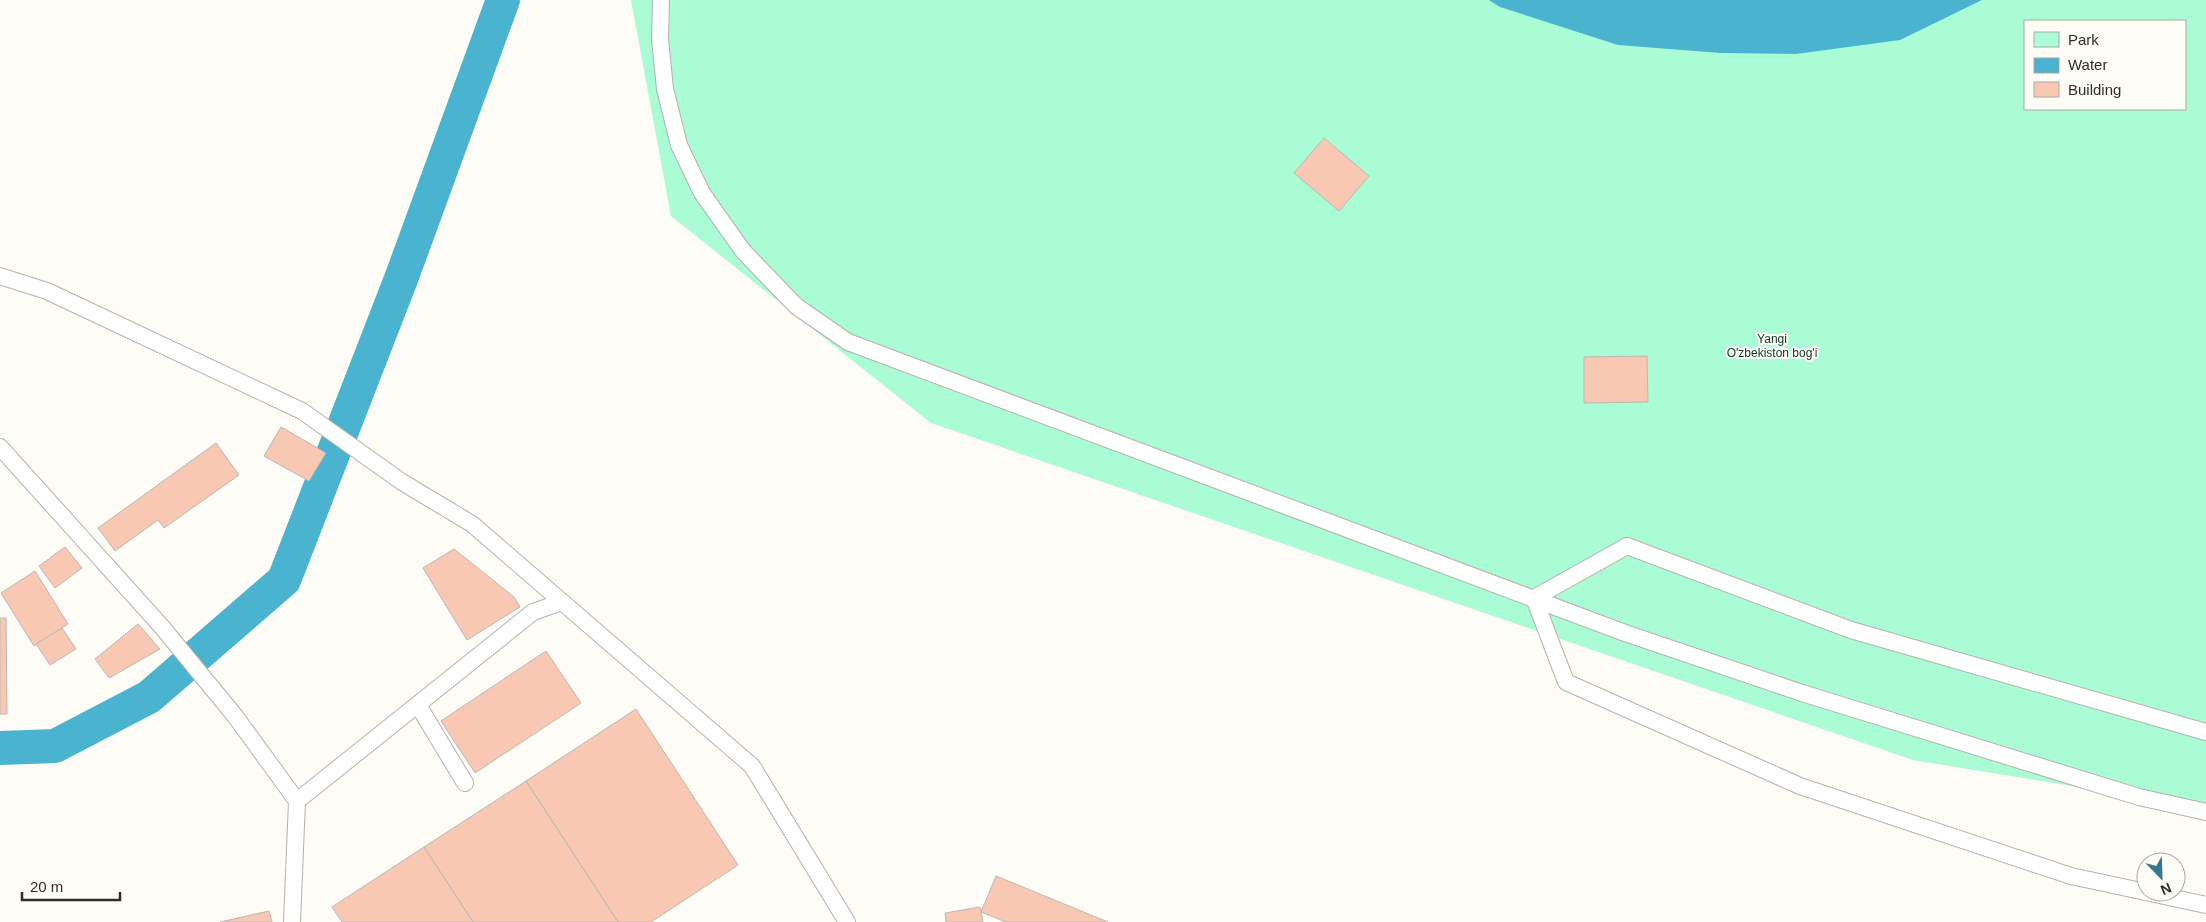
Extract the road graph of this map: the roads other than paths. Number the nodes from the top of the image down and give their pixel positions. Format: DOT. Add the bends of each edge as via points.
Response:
graph roads {
  1 [pos="661,0"];
  2 [pos="0,276"];
  3 [pos="0,447"];
  4 [pos="1534,598"];
  5 [pos="562,602"];
  6 [pos="418,705"];
  7 [pos="2206,732"];
  8 [pos="465,783"];
  9 [pos="297,801"];
  10 [pos="2206,812"];
  11 [pos="2206,905"];
  12 [pos="292,922"];
  13 [pos="847,922"];
  1 -- 4 [label="lane" via="660,39 665,89 679,146 702,193 743,251 790,300 848,342"];
  2 -- 5 [label="lane" via="47,291 302,411 402,482 472,524"];
  3 -- 9 [label="lane" via="162,627 235,716"];
  4 -- 7 [label="lane" via="1627,546 1850,630"];
  4 -- 10 [label="lane" via="1802,693 2140,797"];
  4 -- 11 [label="lane" via="1566,682 1800,786 2071,876"];
  5 -- 6 [label="lane" via="533,612"];
  5 -- 13 [label="lane" via="752,766"];
  6 -- 8 [label="lane"];
  6 -- 9 [label="lane"];
  9 -- 12 [label="lane"];
}
